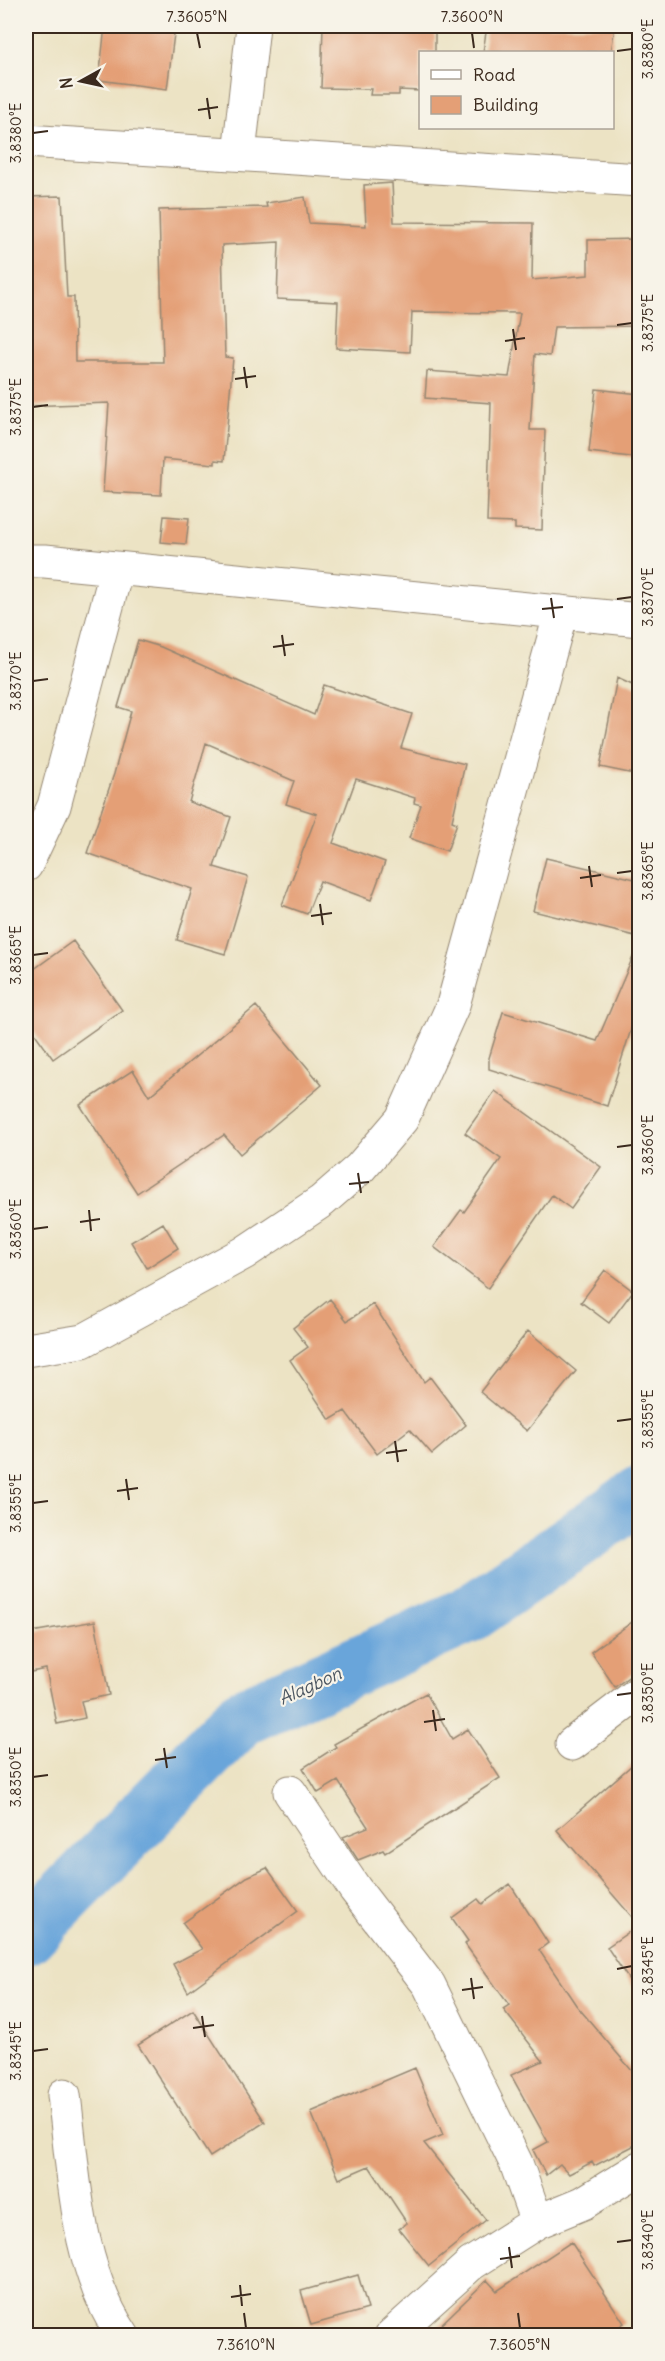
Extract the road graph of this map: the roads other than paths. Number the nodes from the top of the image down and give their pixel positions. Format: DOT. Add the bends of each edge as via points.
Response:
graph roads {
  1 [pos="253,26"];
  2 [pos="26,141"];
  3 [pos="239,154"];
  4 [pos="639,180"];
  5 [pos="26,561"];
  6 [pos="117,568"];
  7 [pos="561,612"];
  8 [pos="639,620"];
  9 [pos="26,865"];
  10 [pos="26,1350"];
  11 [pos="639,1692"];
  12 [pos="572,1744"];
  13 [pos="290,1792"];
  14 [pos="64,2094"];
  15 [pos="639,2168"];
  16 [pos="537,2222"];
  17 [pos="123,2336"];
  18 [pos="391,2336"];
  1 -- 3 [label="street"];
  2 -- 3 [label="street"];
  3 -- 4 [label="street"];
  5 -- 6 [label="street"];
  6 -- 7 [label="street"];
  6 -- 9 [label="street" via="54,806"];
  7 -- 8 [label="street"];
  7 -- 10 [label="street" via="453,1005 402,1119 360,1168 322,1201 244,1253 83,1341"];
  11 -- 12 [label="street"];
  13 -- 16 [label="street" via="355,1889 429,1985 516,2163"];
  14 -- 17 [label="street" via="77,2205 94,2275"];
  15 -- 16 [label="street" via="583,2203"];
  16 -- 18 [label="street" via="471,2264"];
}
